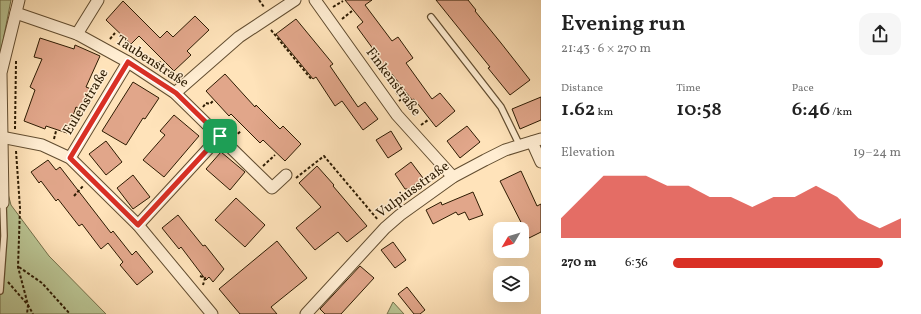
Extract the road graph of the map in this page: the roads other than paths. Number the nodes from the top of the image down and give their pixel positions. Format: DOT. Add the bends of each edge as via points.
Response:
graph roads {
  1 [pos="18,0"];
  2 [pos="98,0"];
  3 [pos="295,0"];
  4 [pos="315,0"];
  5 [pos="16,12"];
  6 [pos="430,17"];
  7 [pos="77,34"];
  8 [pos="128,62"];
  9 [pos="176,93"];
  10 [pos="220,136"];
  11 [pos="1,137"];
  12 [pos="536,140"];
  13 [pos="520,146"];
  14 [pos="70,158"];
  15 [pos="541,162"];
  16 [pos="286,175"];
  17 [pos="453,177"];
  18 [pos="3,203"];
  19 [pos="138,225"];
  20 [pos="0,291"];
  21 [pos="212,314"];
  22 [pos="306,314"];
  1 -- 5 [label="street"];
  2 -- 7 [label="street"];
  3 -- 9 [label="street" via="239,37"];
  4 -- 17 [label="street, Finkenstraße" via="397,115"];
  5 -- 7 [label="street, Taubenstraße"];
  5 -- 11 [label="street" via="1,73"];
  6 -- 13 [label="lane" via="501,107"];
  7 -- 8 [label="street, Taubenstraße"];
  8 -- 9 [label="street, Taubenstraße"];
  8 -- 14 [label="street, Eulenstraße"];
  9 -- 10 [label="street, Taubenstraße"];
  10 -- 16 [label="street, Taubenstraße" via="272,188"];
  10 -- 19 [label="street"];
  11 -- 14 [label="street" via="42,146"];
  11 -- 18 [label="street"];
  12 -- 13 [label="street, Vulpiusstraße"];
  12 -- 15 [label="street"];
  13 -- 17 [label="street, Vulpiusstraße" via="505,150"];
  14 -- 19 [label="street"];
  17 -- 22 [label="street, Vulpiusstraße" via="385,228"];
  18 -- 20 [label="lane" via="4,236"];
  19 -- 21 [label="street"];
}
